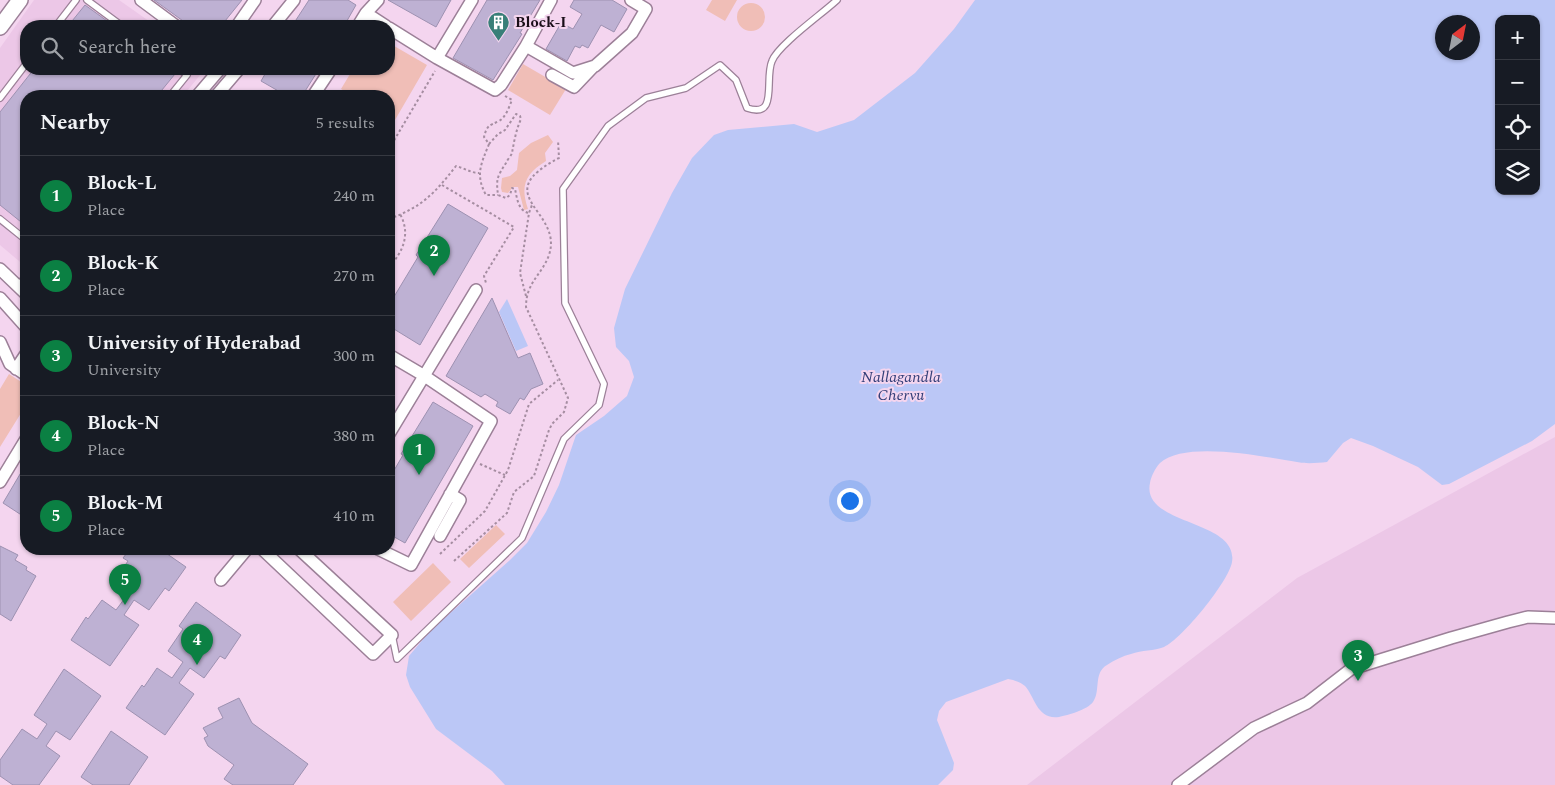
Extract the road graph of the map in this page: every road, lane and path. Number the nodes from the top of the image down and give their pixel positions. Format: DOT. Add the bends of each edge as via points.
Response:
graph roads {
  1 [pos="20,0"];
  2 [pos="76,0"];
  3 [pos="87,0"];
  4 [pos="141,0"];
  5 [pos="255,0"];
  6 [pos="294,0"];
  7 [pos="378,0"];
  8 [pos="472,0"];
  9 [pos="551,0"];
  10 [pos="631,0"];
  11 [pos="837,0"];
  12 [pos="649,5"];
  13 [pos="366,12"];
  14 [pos="61,20"];
  15 [pos="114,20"];
  16 [pos="168,20"];
  17 [pos="241,20"];
  18 [pos="278,20"];
  19 [pos="361,20"];
  20 [pos="378,20"];
  21 [pos="0,27"];
  22 [pos="395,31"];
  23 [pos="526,46"];
  24 [pos="439,59"];
  25 [pos="595,66"];
  26 [pos="20,72"];
  27 [pos="187,75"];
  28 [pos="215,75"];
  29 [pos="234,75"];
  30 [pos="327,75"];
  31 [pos="552,75"];
  32 [pos="175,90"];
  33 [pos="202,90"];
  34 [pos="221,90"];
  35 [pos="318,90"];
  36 [pos="495,90"];
  37 [pos="0,98"];
  38 [pos="395,138"];
  39 [pos="558,140"];
  40 [pos="489,144"];
  41 [pos="479,173"];
  42 [pos="442,185"];
  43 [pos="498,195"];
  44 [pos="532,205"];
  45 [pos="528,213"];
  46 [pos="400,214"];
  47 [pos="395,216"];
  48 [pos="0,219"];
  49 [pos="20,235"];
  50 [pos="395,261"];
  51 [pos="0,269"];
  52 [pos="484,276"];
  53 [pos="20,288"];
  54 [pos="476,290"];
  55 [pos="0,298"];
  56 [pos="526,298"];
  57 [pos="20,320"];
  58 [pos="0,342"];
  59 [pos="395,358"];
  60 [pos="20,371"];
  61 [pos="423,375"];
  62 [pos="558,380"];
  63 [pos="395,424"];
  64 [pos="20,449"];
  65 [pos="469,459"];
  66 [pos="505,475"];
  67 [pos="0,482"];
  68 [pos="450,494"];
  69 [pos="440,536"];
  70 [pos="440,554"];
  71 [pos="242,555"];
  72 [pos="268,555"];
  73 [pos="305,555"];
  74 [pos="390,555"];
  75 [pos="454,561"];
  76 [pos="221,580"];
  77 [pos="1555,618"];
  78 [pos="392,635"];
  79 [pos="1178,785"];
  1 -- 21 [label="main road"];
  2 -- 14 [label="lane"];
  3 -- 15 [label="lane"];
  4 -- 16 [label="street"];
  5 -- 17 [label="street"];
  6 -- 18 [label="street"];
  7 -- 13 [label="street"];
  8 -- 24 [label="street"];
  9 -- 23 [label="street"];
  10 -- 12 [label="street"];
  11 -- 78 [label="lane" via="776,52 769,68 767,105 763,108 747,108 736,80 720,65 686,88 646,98 608,126 563,189 565,303 604,384 599,405 564,439 522,538 397,659"];
  12 -- 25 [label="street" via="632,33"];
  13 -- 19 [label="street"];
  13 -- 20 [label="street"];
  22 -- 24 [label="street"];
  23 -- 25 [label="street" via="573,73"];
  23 -- 36 [label="street"];
  24 -- 36 [label="street"];
  24 -- 38 [label="path"];
  25 -- 31 [label="street" via="574,87"];
  26 -- 37 [label="lane"];
  27 -- 32 [label="lane"];
  28 -- 33 [label="street"];
  29 -- 34 [label="street"];
  30 -- 35 [label="street"];
  36 -- 40 [label="path" via="512,100 499,121 487,128 484,137"];
  39 -- 44 [label="path" via="559,158 532,177 527,186"];
  40 -- 41 [label="path"];
  40 -- 43 [label="path" via="505,130 516,114 520,116 512,153 496,182"];
  41 -- 42 [label="path" via="456,166"];
  41 -- 43 [label="path" via="486,195"];
  42 -- 46 [label="path" via="408,212"];
  42 -- 52 [label="path" via="514,227"];
  43 -- 45 [label="path" via="506,198 512,188 515,189 520,208"];
  44 -- 45 [label="path"];
  44 -- 56 [label="path" via="547,225 550,240 549,255"];
  45 -- 56 [label="path" via="520,273"];
  46 -- 47 [label="path"];
  46 -- 50 [label="path" via="404,222 405,243"];
  48 -- 49 [label="lane"];
  51 -- 53 [label="street"];
  54 -- 61 [label="street"];
  55 -- 57 [label="street"];
  56 -- 62 [label="path" via="526,306"];
  58 -- 60 [label="street" via="8,360"];
  59 -- 61 [label="street"];
  61 -- 63 [label="street"];
  61 -- 65 [label="street" via="491,421"];
  62 -- 66 [label="path" via="529,404"];
  62 -- 75 [label="path" via="568,398 564,412 549,430 534,476 514,492 507,513"];
  64 -- 67 [label="street"];
  65 -- 66 [label="path"];
  65 -- 68 [label="street"];
  66 -- 70 [label="path" via="485,512"];
  68 -- 69 [label="street" via="460,500"];
  68 -- 74 [label="street" via="411,565"];
  71 -- 76 [label="street"];
  72 -- 78 [label="street" via="374,654"];
  73 -- 78 [label="street"];
  77 -- 79 [label="street" via="1528,617 1351,669 1307,703 1254,728"];
}
